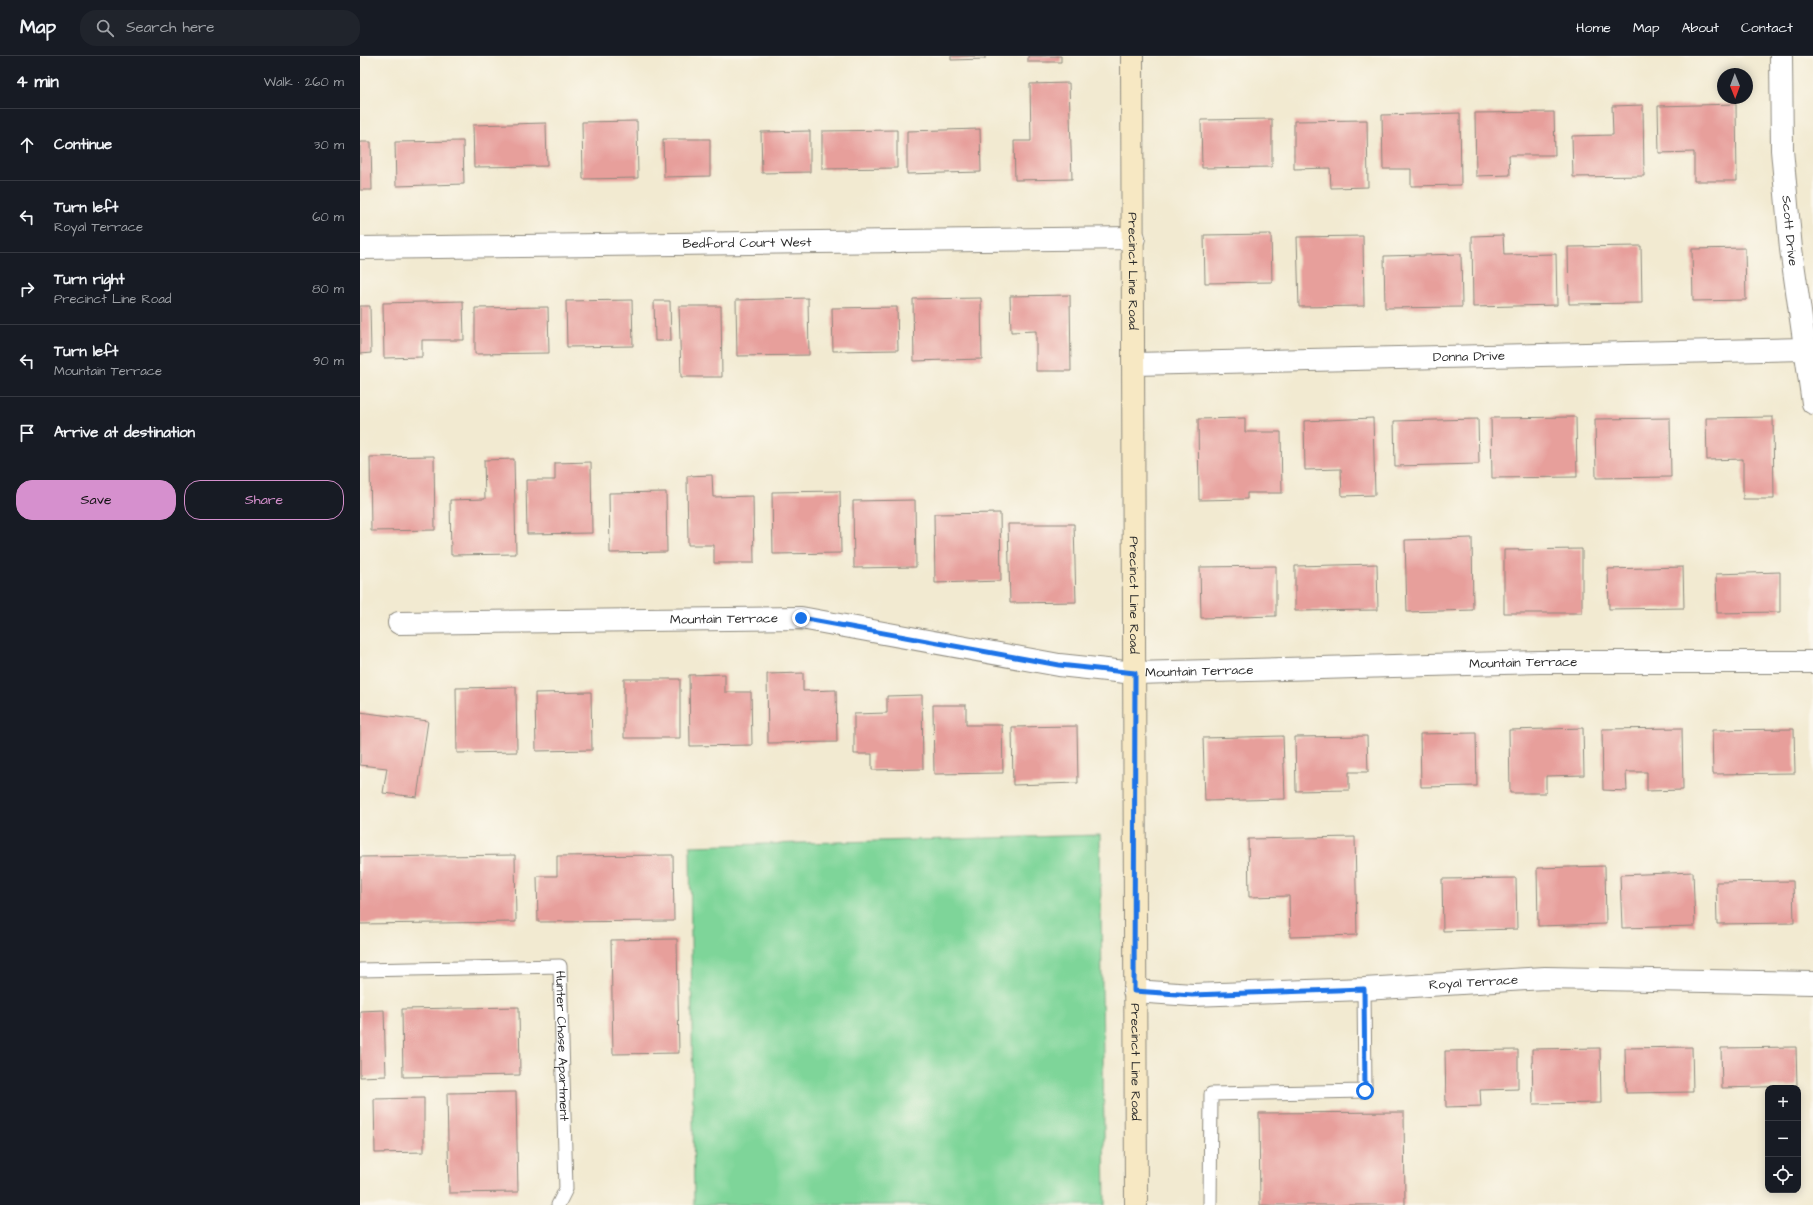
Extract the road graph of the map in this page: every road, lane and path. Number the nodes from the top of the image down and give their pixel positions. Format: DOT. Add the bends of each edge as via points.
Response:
graph roads {
  1 [pos="1132,56"];
  2 [pos="1781,56"];
  3 [pos="1134,238"];
  4 [pos="360,248"];
  5 [pos="1804,349"];
  6 [pos="1134,364"];
  7 [pos="1813,403"];
  8 [pos="399,623"];
  9 [pos="1813,662"];
  10 [pos="1135,673"];
  11 [pos="360,970"];
  12 [pos="1813,983"];
  13 [pos="1364,989"];
  14 [pos="1134,991"];
  15 [pos="558,1205"];
  16 [pos="1136,1205"];
  17 [pos="1210,1205"];
  1 -- 3 [label="main road, Precinct Line Road"];
  2 -- 5 [label="street, Scott Drive" via="1782,150"];
  3 -- 4 [label="street, Bedford Court West"];
  3 -- 6 [label="main road, Precinct Line Road"];
  5 -- 6 [label="street, Donna Drive"];
  5 -- 7 [label="street, Scott Drive"];
  6 -- 10 [label="main road, Precinct Line Road"];
  8 -- 10 [label="street, Mountain Terrace" via="801,618 1059,665"];
  9 -- 10 [label="street, Mountain Terrace" via="1540,662"];
  10 -- 14 [label="main road, Precinct Line Road"];
  11 -- 15 [label="lane, Hunter Chase Apartment" via="560,966 566,1189"];
  12 -- 13 [label="street, Royal Terrace" via="1545,978"];
  13 -- 14 [label="street, Royal Terrace" via="1192,995"];
  13 -- 17 [label="lane" via="1365,1091 1211,1094"];
  14 -- 16 [label="main road, Precinct Line Road"];
}
